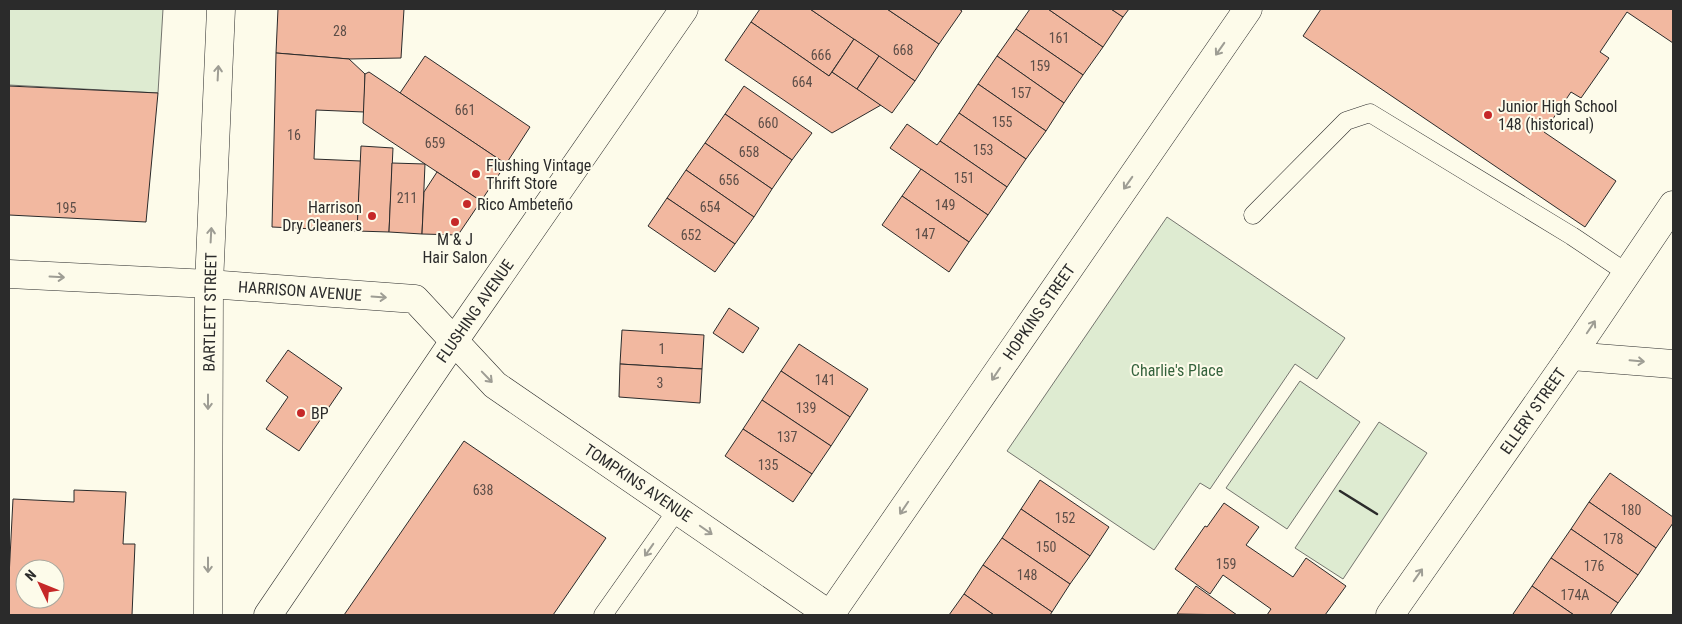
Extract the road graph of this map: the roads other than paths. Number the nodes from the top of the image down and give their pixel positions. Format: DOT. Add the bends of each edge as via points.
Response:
graph roads {
  1 [pos="221,9"];
  2 [pos="684,9"];
  3 [pos="1248,9"];
  4 [pos="1673,205"];
  5 [pos="1253,215"];
  6 [pos="1627,273"];
  7 [pos="9,274"];
  8 [pos="209,284"];
  9 [pos="454,341"];
  10 [pos="1571,356"];
  11 [pos="1673,364"];
  12 [pos="677,510"];
  13 [pos="208,615"];
  14 [pos="268,615"];
  15 [pos="603,615"];
  16 [pos="830,615"];
  17 [pos="1390,615"];
  8 -- 1 [label="street, BARTLETT STREET, one-way"];
  2 -- 9 [label="street, FLUSHING AVENUE"];
  3 -- 16 [label="street, HOPKINS STREET, one-way"];
  4 -- 6 [label="street, ELLERY STREET"];
  5 -- 6 [label="lane" via="1346,121 1370,113"];
  10 -- 6 [label="street, ELLERY STREET, one-way"];
  7 -- 8 [label="street, HARRISON AVENUE, one-way"];
  8 -- 9 [label="street, HARRISON AVENUE, one-way" via="415,299"];
  8 -- 13 [label="street, BARTLETT STREET, one-way"];
  9 -- 12 [label="street, TOMPKINS AVENUE, one-way" via="495,385"];
  9 -- 14 [label="street, FLUSHING AVENUE"];
  10 -- 11 [label="street, one-way"];
  17 -- 10 [label="street, ELLERY STREET, one-way"];
  12 -- 15 [label="lane, one-way"];
  12 -- 16 [label="street, TOMPKINS AVENUE, one-way"];
}
